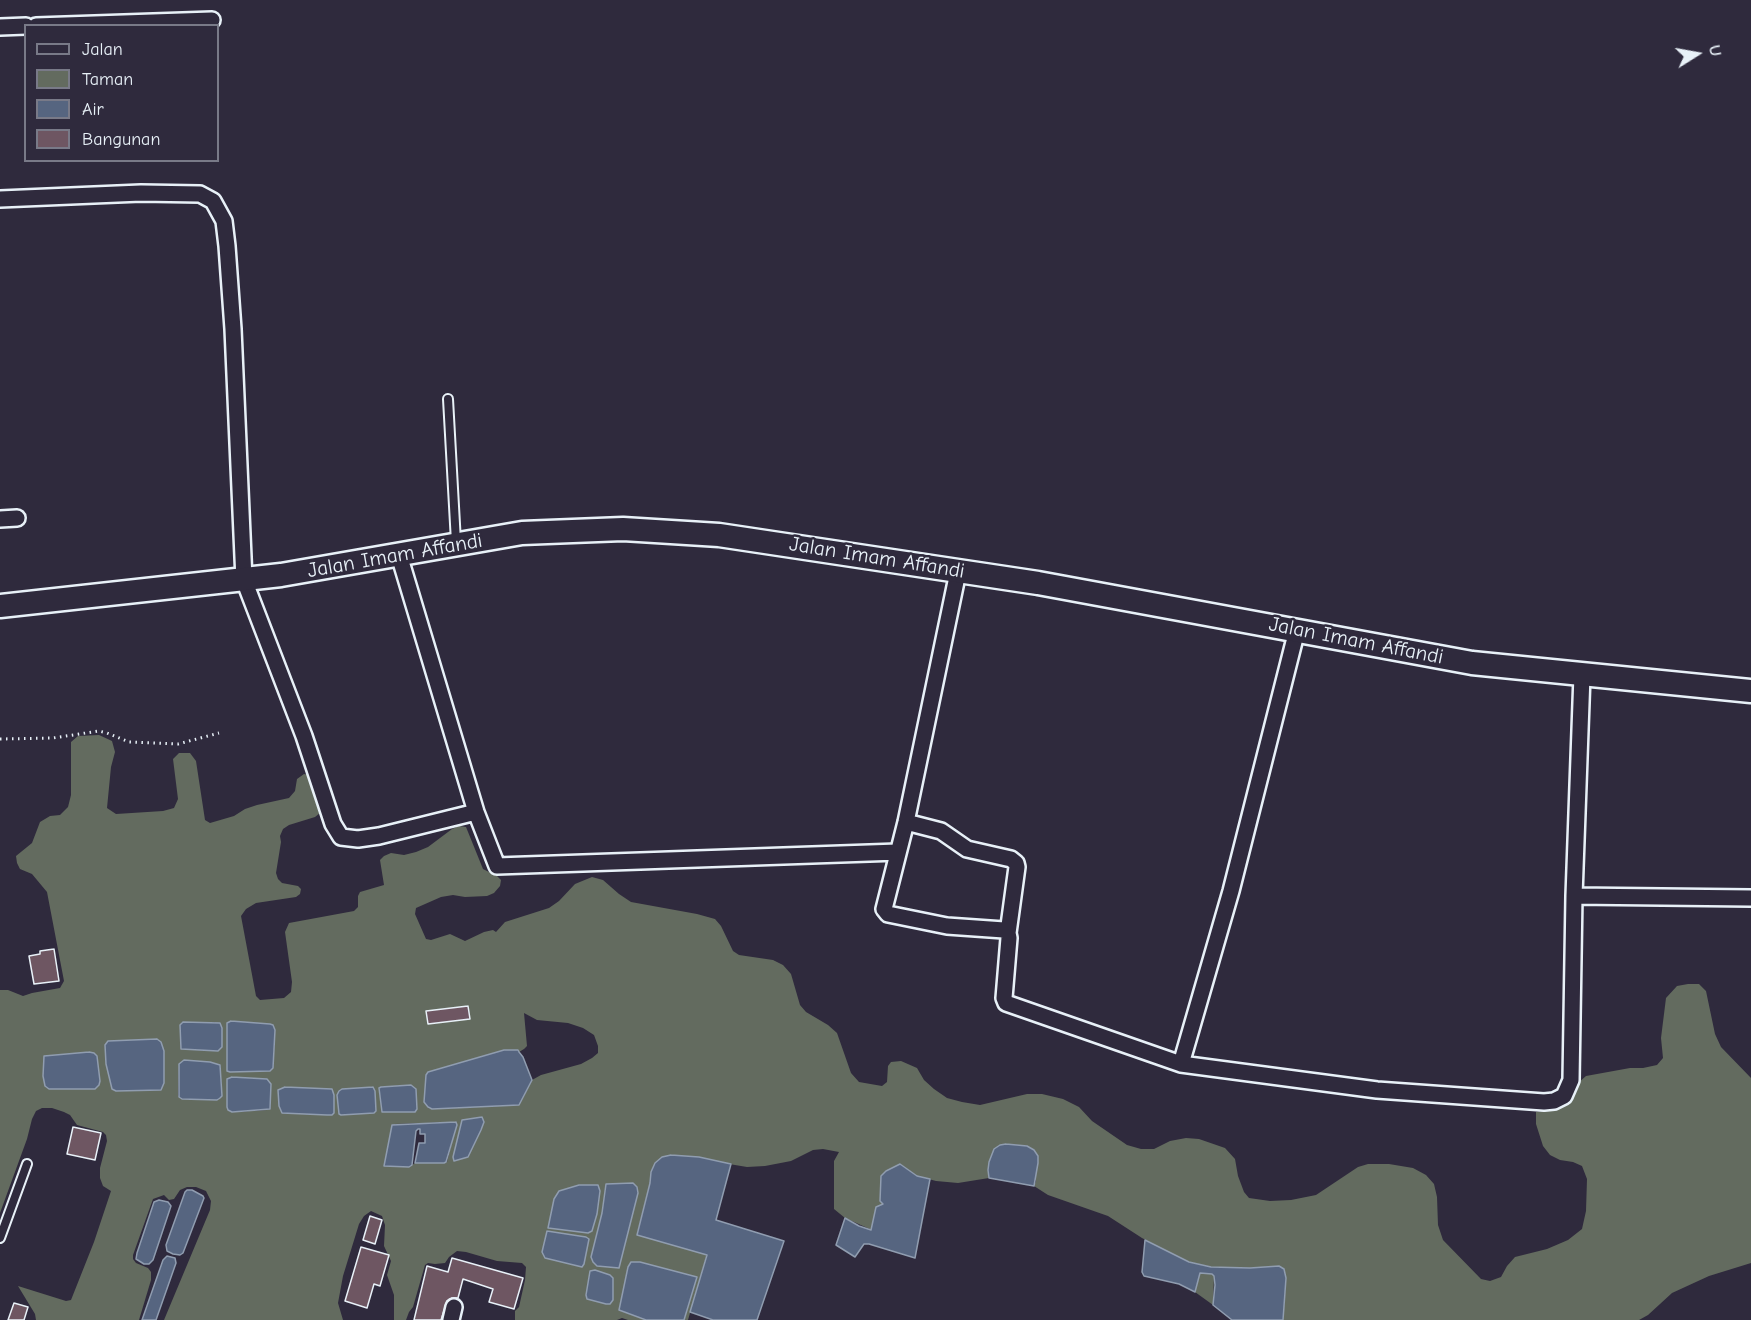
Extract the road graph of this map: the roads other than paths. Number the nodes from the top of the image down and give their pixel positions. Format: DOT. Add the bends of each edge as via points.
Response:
graph roads {
  1 [pos="212,20"];
  2 [pos="95,24"];
  3 [pos="24,26"];
  4 [pos="0,27"];
  5 [pos="0,199"];
  6 [pos="448,399"];
  7 [pos="17,518"];
  8 [pos="0,519"];
  9 [pos="456,545"];
  10 [pos="399,555"];
  11 [pos="958,572"];
  12 [pos="244,580"];
  13 [pos="0,606"];
  14 [pos="1297,630"];
  15 [pos="1582,675"];
  16 [pos="1751,691"];
  17 [pos="476,812"];
  18 [pos="906,822"];
  19 [pos="898,852"];
  20 [pos="1574,896"];
  21 [pos="1751,898"];
  22 [pos="1008,933"];
  23 [pos="1181,1064"];
  24 [pos="27,1164"];
  25 [pos="0,1238"];
  1 -- 2 [label="street"];
  3 -- 4 [label="street"];
  5 -- 12 [label="street" via="141,193 200,194 213,201 224,221 227,246"];
  6 -- 9 [label="lane"];
  7 -- 8 [label="street"];
  9 -- 10 [label="street, Jalan Imam Affandi"];
  9 -- 11 [label="street, Jalan Imam Affandi" via="522,533 633,529 741,538"];
  10 -- 12 [label="street, Jalan Imam Affandi"];
  10 -- 17 [label="street"];
  11 -- 14 [label="street, Jalan Imam Affandi"];
  11 -- 18 [label="street"];
  12 -- 13 [label="street, Jalan Imam Affandi"];
  12 -- 17 [label="street" via="341,837 379,836"];
  14 -- 15 [label="street, Jalan Imam Affandi" via="1472,663"];
  14 -- 23 [label="street" via="1231,891"];
  15 -- 16 [label="street, Jalan Imam Affandi"];
  15 -- 20 [label="street"];
  17 -- 19 [label="street" via="494,861 500,867"];
  18 -- 19 [label="street"];
  18 -- 22 [label="street" via="941,831 967,849 1016,863"];
  19 -- 22 [label="street" via="884,906 888,914"];
  20 -- 21 [label="street"];
  20 -- 23 [label="street" via="1571,1080 1560,1099 1544,1102 1377,1090"];
  22 -- 23 [label="street" via="1006,1003"];
  24 -- 25 [label="lane"];
}
